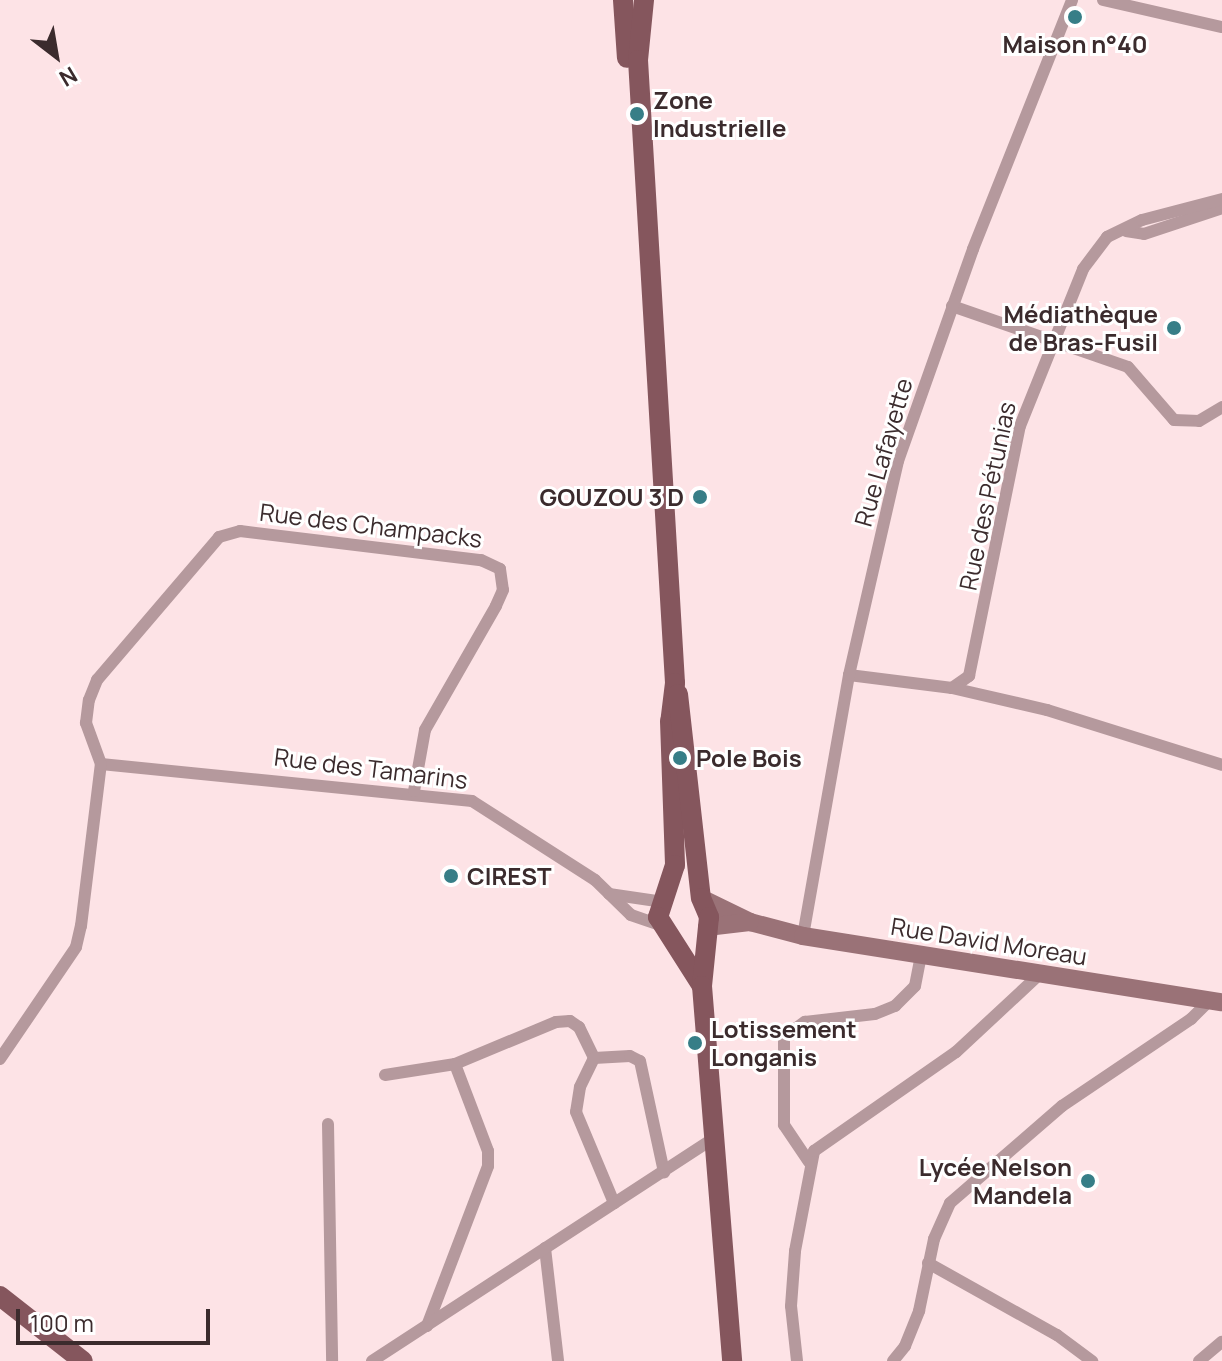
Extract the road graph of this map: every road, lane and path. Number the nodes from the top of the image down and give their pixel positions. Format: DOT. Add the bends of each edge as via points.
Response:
graph roads {
  1 [pos="623,0"];
  2 [pos="644,0"];
  3 [pos="1072,0"];
  4 [pos="1103,0"];
  5 [pos="1222,27"];
  6 [pos="1222,199"];
  7 [pos="1222,208"];
  8 [pos="647,212"];
  9 [pos="1126,231"];
  10 [pos="952,306"];
  11 [pos="1052,341"];
  12 [pos="1222,407"];
  13 [pos="849,675"];
  14 [pos="675,683"];
  15 [pos="952,688"];
  16 [pos="101,764"];
  17 [pos="1222,765"];
  18 [pos="414,791"];
  19 [pos="609,894"];
  20 [pos="701,898"];
  21 [pos="666,899"];
  22 [pos="750,922"];
  23 [pos="660,925"];
  24 [pos="707,927"];
  25 [pos="803,936"];
  26 [pos="676,940"];
  27 [pos="921,955"];
  28 [pos="1040,974"];
  29 [pos="702,986"];
  30 [pos="1216,1001"];
  31 [pos="594,1058"];
  32 [pos="0,1059"];
  33 [pos="455,1064"];
  34 [pos="385,1075"];
  35 [pos="328,1124"];
  36 [pos="713,1139"];
  37 [pos="809,1162"];
  38 [pos="664,1172"];
  39 [pos="614,1203"];
  40 [pos="545,1248"];
  41 [pos="928,1263"];
  42 [pos="0,1296"];
  43 [pos="427,1326"];
  44 [pos="1222,1342"];
  45 [pos="83,1361"];
  46 [pos="332,1361"];
  47 [pos="372,1361"];
  48 [pos="558,1361"];
  49 [pos="732,1361"];
  50 [pos="797,1361"];
  51 [pos="893,1361"];
  52 [pos="1092,1361"];
  53 [pos="1199,1361"];
  1 -- 8 [label="main road" via="633,151"];
  2 -- 8 [label="main road" via="638,60"];
  3 -- 10 [label="street, Rue Lafayette"];
  4 -- 5 [label="street"];
  6 -- 9 [label="street, Rue des Pétunias" via="1142,220"];
  7 -- 9 [label="street, Rue des Pétunias" via="1144,234"];
  8 -- 14 [label="main road"];
  9 -- 11 [label="street, Rue des Pétunias" via="1107,237 1094,250"];
  10 -- 11 [label="street"];
  10 -- 13 [label="street, Rue Lafayette" via="898,461"];
  11 -- 12 [label="street" via="1128,367 1174,420 1199,421"];
  11 -- 15 [label="street, Rue des Pétunias" via="1020,426 975,666"];
  13 -- 15 [label="street"];
  13 -- 25 [label="street, Rue Lafayette"];
  14 -- 20 [label="main road" via="685,720"];
  14 -- 21 [label="main road" via="670,721 677,816"];
  15 -- 17 [label="street" via="1047,710"];
  16 -- 18 [label="street, Rue des Tamarins"];
  16 -- 18 [label="street, Rue des Champacks" via="86,723 97,680 219,537 240,531 481,560 500,569 503,590 496,606 425,730"];
  16 -- 32 [label="street" via="76,947"];
  18 -- 19 [label="street, Rue des Tamarins" via="472,801"];
  19 -- 21 [label="street, Rue des Tamarins"];
  19 -- 23 [label="street, Rue des Tamarins" via="631,915"];
  20 -- 21 [label="main road" via="685,891"];
  20 -- 22 [label="street, Rue David Moreau"];
  20 -- 24 [label="main road"];
  21 -- 23 [label="main road"];
  22 -- 24 [label="street, Rue David Moreau"];
  22 -- 25 [label="street, Rue David Moreau"];
  23 -- 26 [label="main road"];
  24 -- 26 [label="main road" via="694,939"];
  24 -- 29 [label="main road"];
  25 -- 27 [label="street, Rue David Moreau"];
  26 -- 29 [label="main road"];
  27 -- 28 [label="street, Rue David Moreau"];
  27 -- 37 [label="street" via="915,986 895,1006 875,1014 805,1022 784,1037 784,1125"];
  28 -- 30 [label="street, Rue David Moreau"];
  28 -- 37 [label="street" via="956,1052 835,1133"];
  29 -- 36 [label="main road"];
  30 -- 41 [label="street" via="1062,1106 959,1195 941,1221"];
  31 -- 33 [label="street" via="579,1027 570,1021"];
  31 -- 38 [label="street" via="630,1056 640,1061"];
  31 -- 39 [label="street" via="580,1087 576,1112"];
  33 -- 34 [label="street"];
  33 -- 43 [label="street" via="488,1151 488,1166"];
  35 -- 46 [label="street"];
  36 -- 38 [label="street"];
  36 -- 49 [label="main road"];
  37 -- 50 [label="street" via="793,1279"];
  38 -- 39 [label="street"];
  39 -- 40 [label="street"];
  40 -- 43 [label="street"];
  40 -- 48 [label="street"];
  41 -- 51 [label="street" via="919,1311"];
  41 -- 52 [label="street" via="1057,1335"];
  42 -- 45 [label="main road"];
  43 -- 47 [label="street"];
  44 -- 53 [label="street"];
}
